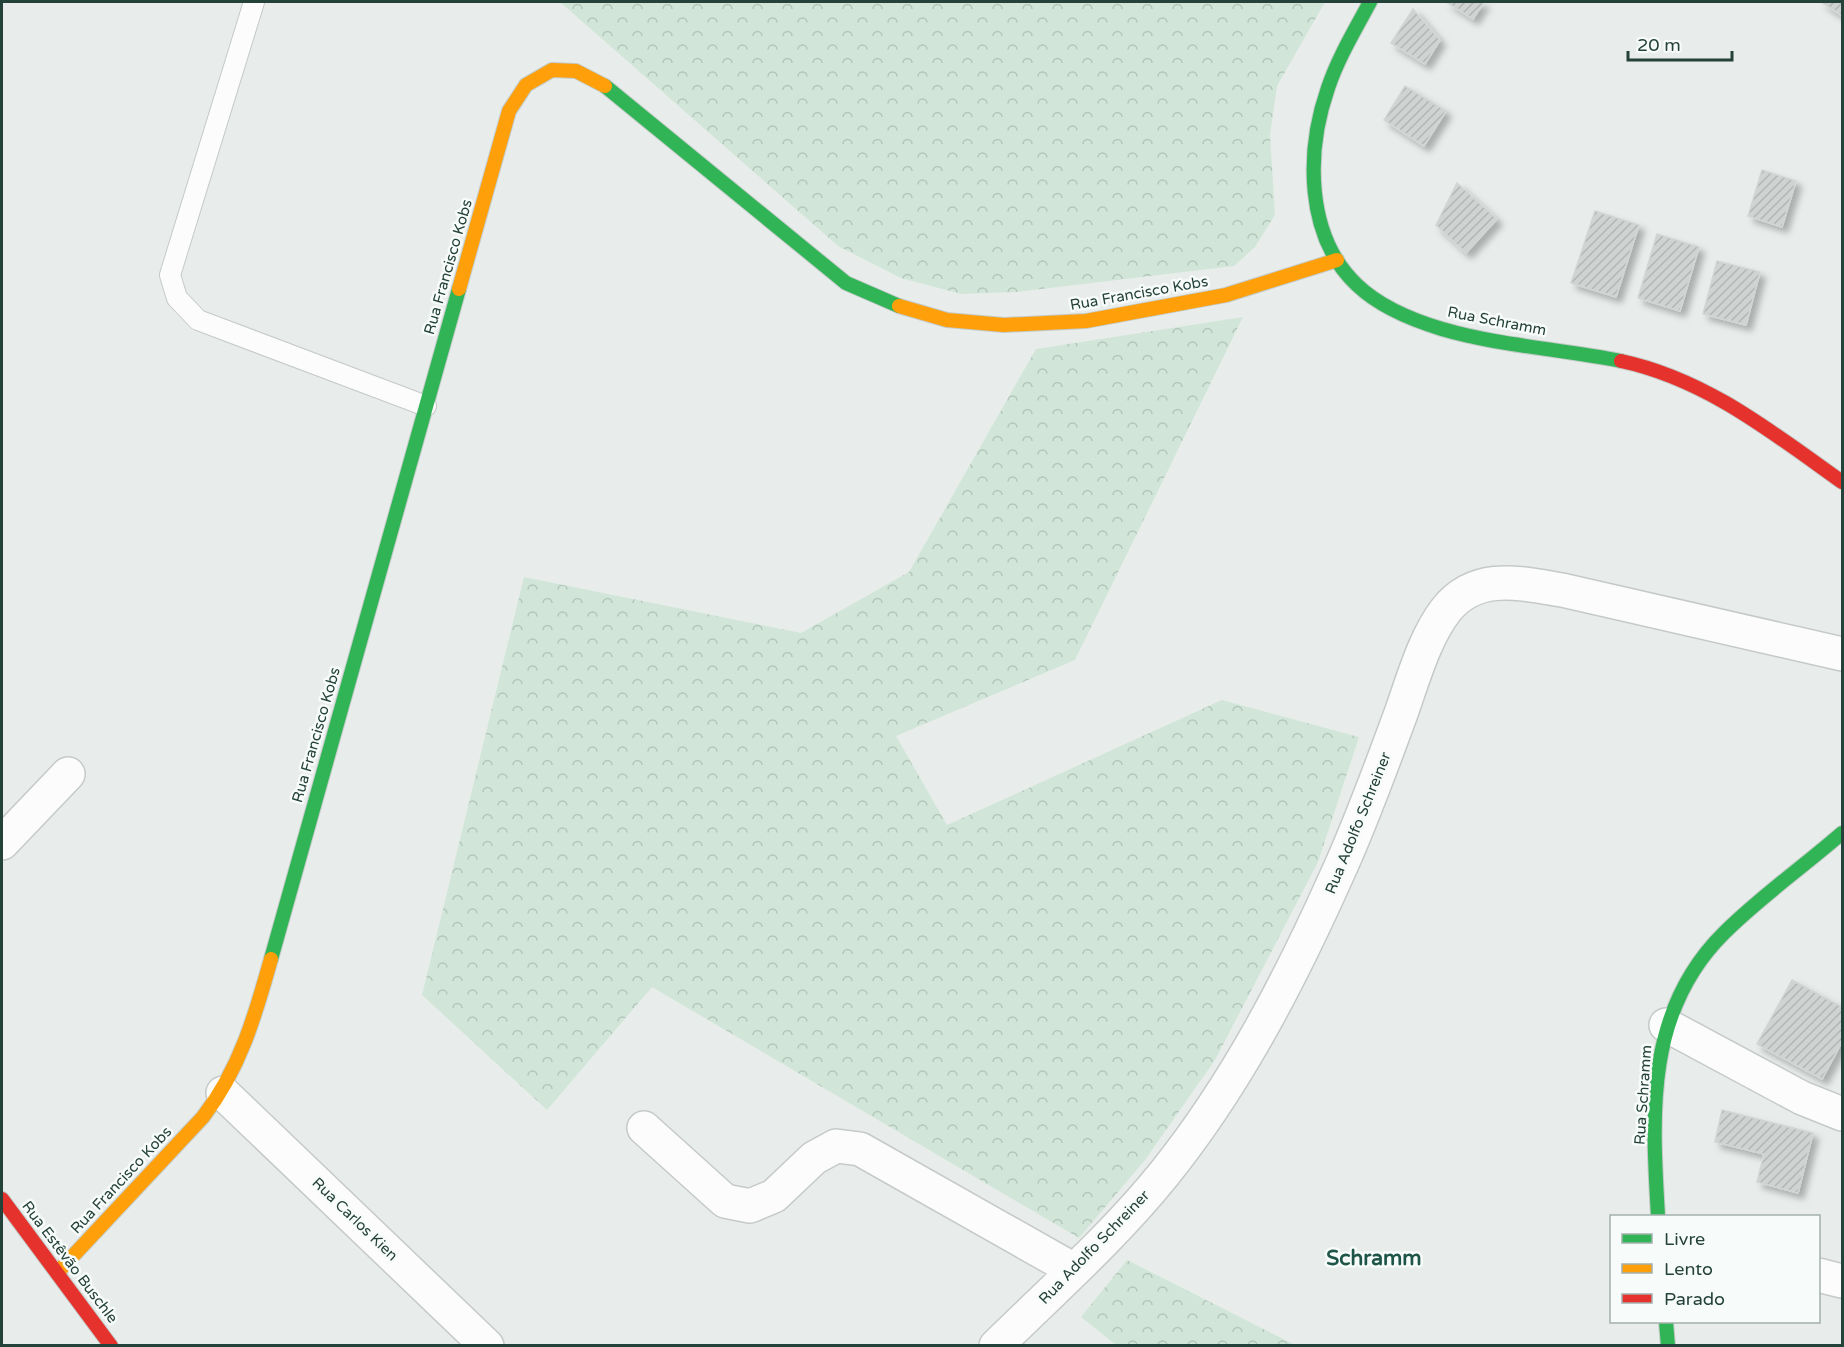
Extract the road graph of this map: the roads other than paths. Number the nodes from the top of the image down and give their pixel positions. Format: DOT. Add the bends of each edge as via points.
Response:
graph roads {
  1 [pos="254,2"];
  2 [pos="1370,2"];
  3 [pos="1337,260"];
  4 [pos="426,406"];
  5 [pos="1842,482"];
  6 [pos="1842,654"];
  7 [pos="68,774"];
  8 [pos="1842,833"];
  9 [pos="2,843"];
  10 [pos="1666,1025"];
  11 [pos="223,1093"];
  12 [pos="1842,1114"];
  13 [pos="644,1128"];
  14 [pos="2,1199"];
  15 [pos="1658,1215"];
  16 [pos="1074,1270"];
  17 [pos="57,1273"];
  18 [pos="1820,1276"];
  19 [pos="1842,1281"];
  20 [pos="1666,1323"];
  21 [pos="111,1346"];
  22 [pos="487,1346"];
  23 [pos="996,1346"];
  24 [pos="1668,1346"];
  1 -- 4 [label="lane" via="170,275 177,298 198,320"];
  2 -- 3 [label="street, Rua Schramm" via="1335,70 1316,137 1313,178 1320,221"];
  3 -- 4 [label="street, Rua Francisco Kobs" via="1226,295 1086,321 1004,325 947,320 890,303 846,283 602,84 576,71 552,70 526,85 509,111"];
  3 -- 5 [label="street, Rua Schramm" via="1349,277 1379,303 1443,328 1605,356 1654,369 1701,389"];
  4 -- 11 [label="street, Rua Francisco Kobs" via="251,1029"];
  6 -- 16 [label="street, Rua Adolfo Schreiner" via="1529,585 1499,582 1459,597 1432,633 1366,809 1277,1001 1200,1127 1120,1225"];
  7 -- 9 [label="street"];
  8 -- 10 [label="street, Rua Schramm" via="1708,949 1688,974"];
  10 -- 12 [label="street" via="1802,1098"];
  10 -- 15 [label="street, Rua Schramm" via="1656,1100"];
  11 -- 17 [label="street, Rua Francisco Kobs"];
  11 -- 22 [label="street, Rua Carlos Kien"];
  13 -- 16 [label="street" via="725,1201 750,1206 774,1196 814,1158 836,1146 860,1149"];
  14 -- 17 [label="street, Rua Estêvão Buschle"];
  16 -- 23 [label="street, Rua Adolfo Schreiner"];
  17 -- 21 [label="street, Rua Estêvão Buschle"];
  18 -- 19 [label="street"];
  20 -- 24 [label="street"];
}
